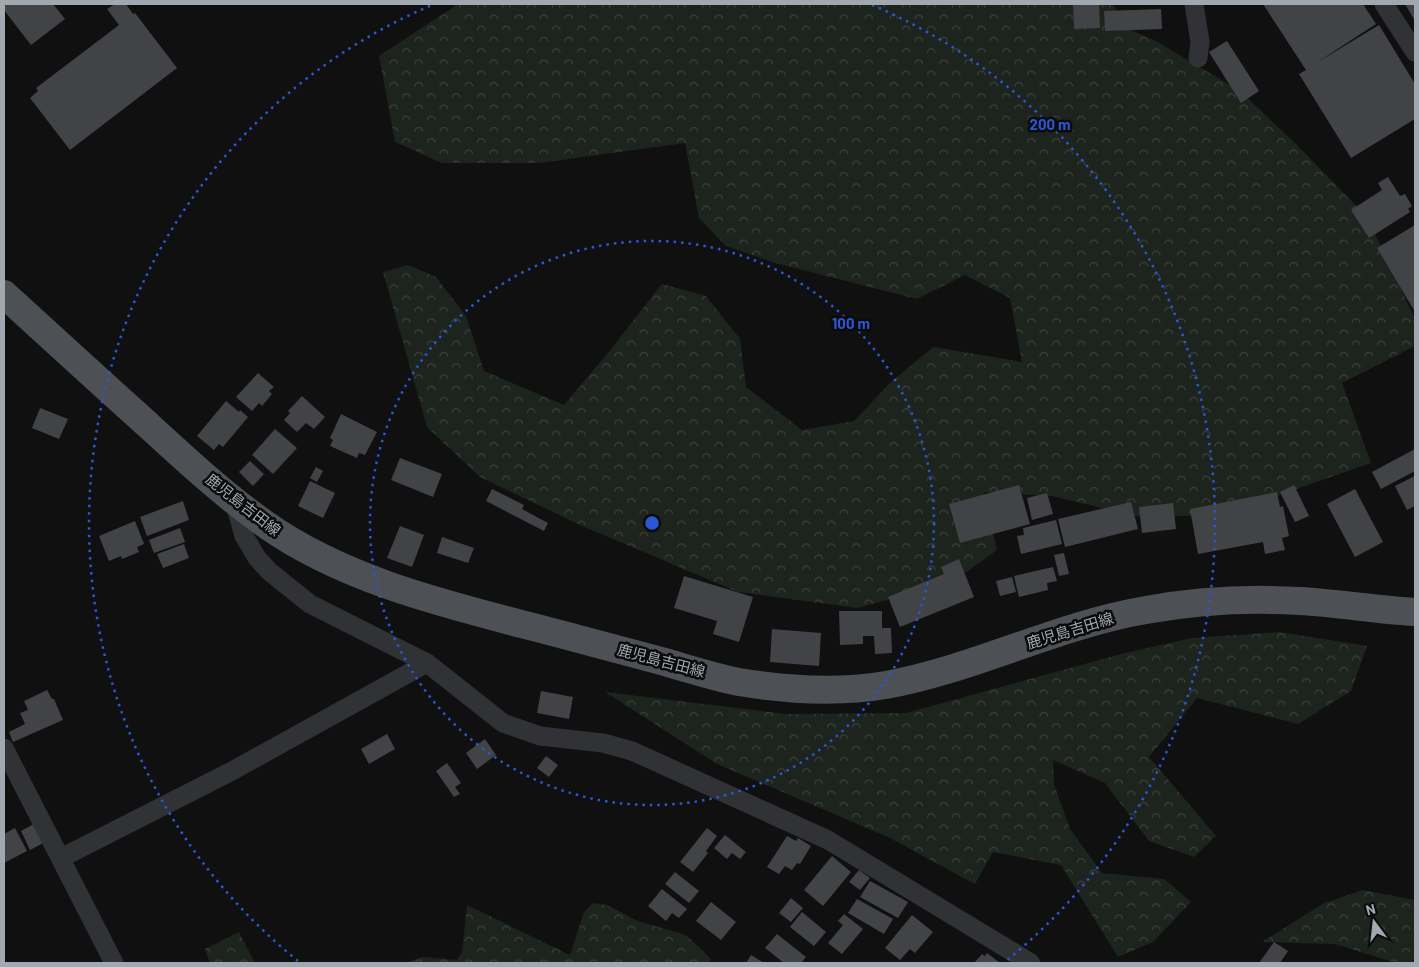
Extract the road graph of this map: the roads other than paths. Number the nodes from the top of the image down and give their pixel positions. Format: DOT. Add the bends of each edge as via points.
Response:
graph roads {
  1 [pos="1193,4"];
  2 [pos="1384,4"];
  3 [pos="1415,52"];
  4 [pos="1198,58"];
  5 [pos="4,294"];
  6 [pos="234,500"];
  7 [pos="1415,612"];
  8 [pos="427,663"];
  9 [pos="4,748"];
  10 [pos="60,858"];
  11 [pos="114,963"];
  12 [pos="1031,963"];
  1 -- 4 [label="street" via="1200,42"];
  2 -- 3 [label="street"];
  5 -- 6 [label="main road, 鹿児島吉田線"];
  6 -- 7 [label="main road, 鹿児島吉田線" via="266,525 341,568 410,592 737,681 794,688 846,689 886,684 952,669 1098,621 1144,610 1196,603 1301,601"];
  6 -- 8 [label="street" via="244,536 270,572 310,604"];
  8 -- 10 [label="street" via="232,771"];
  8 -- 12 [label="street" via="503,723 540,736 603,743 632,751 828,840"];
  9 -- 10 [label="street"];
  10 -- 11 [label="street"];
}
